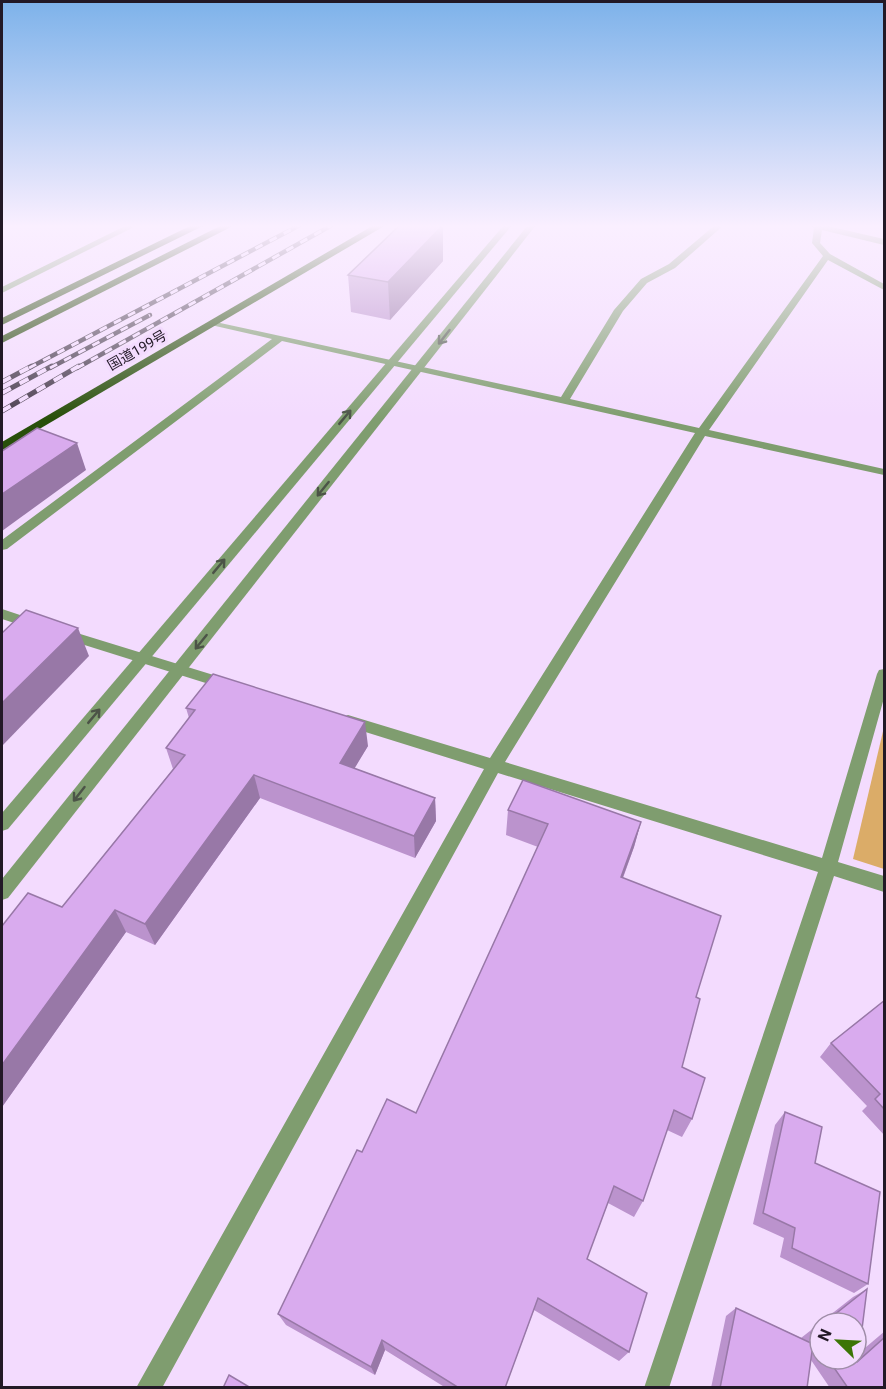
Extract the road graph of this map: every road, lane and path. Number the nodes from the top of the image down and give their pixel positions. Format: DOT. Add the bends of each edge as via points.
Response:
graph roads {
  1 [pos="68,290"];
  2 [pos="101,290"];
  3 [pos="271,290"];
  4 [pos="453,290"];
  5 [pos="481,290"];
  6 [pos="636,290"];
  7 [pos="802,290"];
  8 [pos="2,322"];
  9 [pos="214,323"];
  10 [pos="280,339"];
  11 [pos="2,340"];
  12 [pos="390,363"];
  13 [pos="418,369"];
  14 [pos="564,400"];
  15 [pos="703,430"];
  16 [pos="2,447"];
  17 [pos="885,472"];
  18 [pos="2,546"];
  19 [pos="2,614"];
  20 [pos="141,659"];
  21 [pos="178,670"];
  22 [pos="885,674"];
  23 [pos="246,691"];
  24 [pos="336,717"];
  25 [pos="495,764"];
  26 [pos="2,824"];
  27 [pos="828,868"];
  28 [pos="885,884"];
  29 [pos="2,892"];
  30 [pos="148,1388"];
  31 [pos="656,1388"];
  1 -- 8 [label="highway"];
  2 -- 11 [label="highway"];
  3 -- 9 [label="highway, 国道199号"];
  4 -- 12 [label="street"];
  5 -- 13 [label="street, one-way"];
  6 -- 14 [label="street" via="619,310"];
  7 -- 15 [label="street"];
  9 -- 10 [label="street"];
  9 -- 16 [label="highway, 国道199号"];
  10 -- 12 [label="street"];
  10 -- 18 [label="street"];
  12 -- 13 [label="street"];
  20 -- 12 [label="street, one-way"];
  13 -- 14 [label="street"];
  13 -- 21 [label="street, one-way"];
  14 -- 15 [label="street"];
  15 -- 17 [label="street"];
  15 -- 25 [label="street"];
  19 -- 20 [label="street"];
  20 -- 21 [label="street"];
  26 -- 20 [label="street, one-way"];
  21 -- 23 [label="street"];
  21 -- 29 [label="street, one-way"];
  22 -- 27 [label="street"];
  24 -- 25 [label="street"];
  25 -- 27 [label="street"];
  25 -- 30 [label="street"];
  27 -- 28 [label="street"];
  27 -- 31 [label="street"];
}
